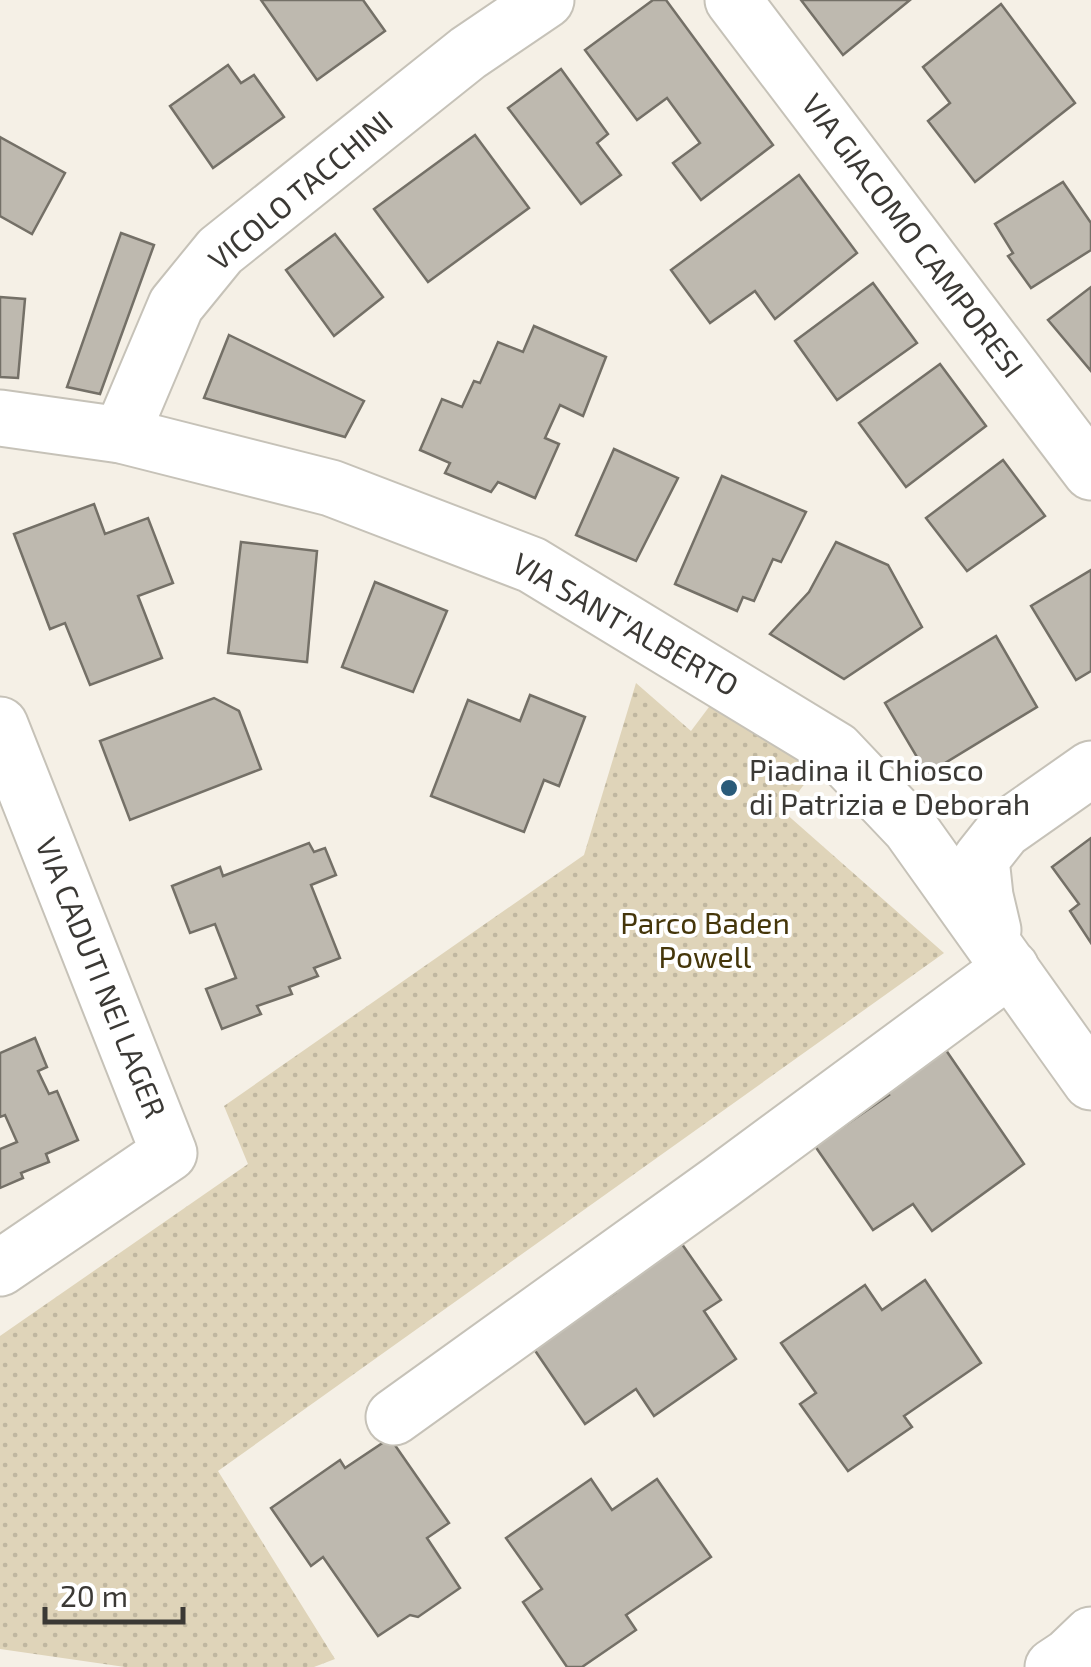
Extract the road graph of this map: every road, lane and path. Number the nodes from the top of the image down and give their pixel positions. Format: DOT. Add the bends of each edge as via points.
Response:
graph roads {
  1 [pos="546,0"];
  2 [pos="732,0"];
  3 [pos="0,418"];
  4 [pos="121,435"];
  5 [pos="1091,472"];
  6 [pos="0,724"];
  7 [pos="1091,769"];
  8 [pos="1004,958"];
  9 [pos="1091,1082"];
  10 [pos="0,1268"];
  11 [pos="394,1416"];
  12 [pos="1091,1634"];
  13 [pos="1053,1667"];
  1 -- 4 [label="street, VICOLO TACCHINI" via="468,53 220,251 176,305"];
  2 -- 5 [label="street, VIA GIACOMO CAMPORESI"];
  3 -- 4 [label="street, VIA SANT'ALBERTO"];
  4 -- 8 [label="street, VIA SANT'ALBERTO" via="331,488 532,565 836,750 910,828"];
  6 -- 10 [label="street, VIA CADUTI NEI LAGER" via="169,1153"];
  7 -- 8 [label="street" via="1004,830 980,859"];
  8 -- 9 [label="street, VIA SANT'ALBERTO"];
  8 -- 11 [label="street" via="721,1182"];
  12 -- 13 [label="street"];
}
